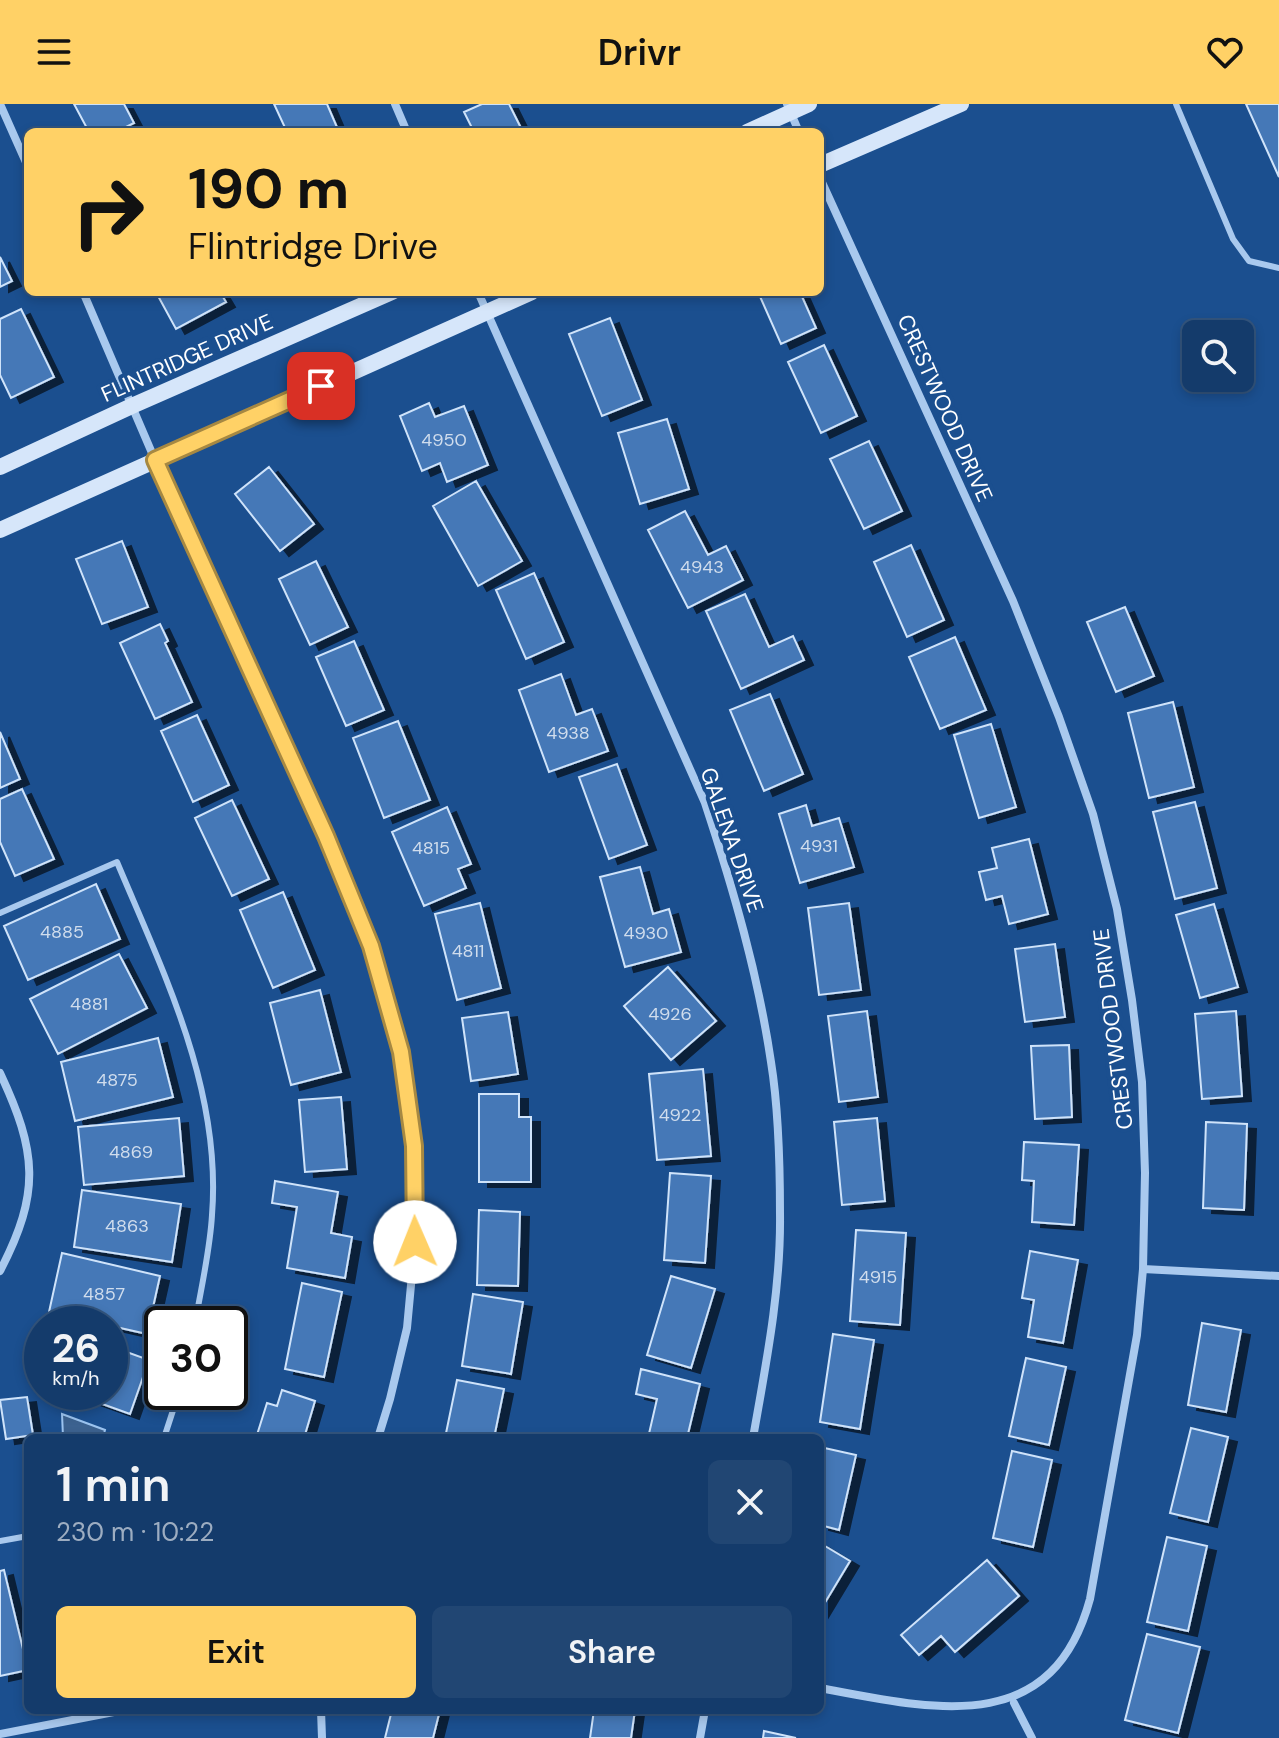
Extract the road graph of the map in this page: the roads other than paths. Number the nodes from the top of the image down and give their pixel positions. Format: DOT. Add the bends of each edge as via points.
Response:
graph roads {
  1 [pos="0,104"];
  2 [pos="395,104"];
  3 [pos="809,104"];
  4 [pos="961,104"];
  5 [pos="1176,104"];
  6 [pos="788,108"];
  7 [pos="405,128"];
  8 [pos="754,128"];
  9 [pos="797,128"];
  10 [pos="24,158"];
  11 [pos="824,163"];
  12 [pos="824,187"];
  13 [pos="1279,268"];
  14 [pos="85,296"];
  15 [pos="383,296"];
  16 [pos="480,296"];
  17 [pos="523,296"];
  18 [pos="487,312"];
  19 [pos="134,405"];
  20 [pos="155,460"];
  21 [pos="0,467"];
  22 [pos="0,530"];
  23 [pos="0,913"];
  24 [pos="0,1073"];
  25 [pos="1143,1269"];
  26 [pos="0,1271"];
  27 [pos="1279,1276"];
  28 [pos="198,1306"];
  29 [pos="173,1410"];
  30 [pos="165,1434"];
  31 [pos="379,1434"];
  32 [pos="754,1434"];
  33 [pos="24,1537"];
  34 [pos="0,1541"];
  35 [pos="824,1689"];
  36 [pos="1014,1703"];
  37 [pos="103,1714"];
  38 [pos="321,1714"];
  39 [pos="704,1714"];
  40 [pos="0,1734"];
  41 [pos="322,1738"];
  42 [pos="700,1738"];
  43 [pos="1032,1738"];
  1 -- 10 [label="street"];
  2 -- 7 [label="street"];
  3 -- 6 [label="street"];
  4 -- 11 [label="street"];
  5 -- 13 [label="lane" via="1233,239 1249,261"];
  6 -- 8 [label="street"];
  6 -- 9 [label="street"];
  12 -- 25 [label="street, CRESTWOOD DRIVE" via="1013,601 1093,814 1117,909 1142,1082"];
  14 -- 19 [label="street"];
  15 -- 19 [label="street, FLINTRIDGE DRIVE"];
  16 -- 18 [label="street, GALENA DRIVE"];
  17 -- 18 [label="street"];
  18 -- 20 [label="street"];
  18 -- 32 [label="street, GALENA DRIVE" via="705,803 753,964 772,1065 780,1216 775,1293"];
  19 -- 20 [label="street"];
  19 -- 21 [label="street, FLINTRIDGE DRIVE"];
  20 -- 22 [label="street"];
  20 -- 31 [label="street" via="326,836 371,946 401,1052 414,1146 415,1242 407,1328"];
  23 -- 28 [label="lane" via="117,862 183,1019 211,1146 213,1213"];
  24 -- 26 [label="street" via="30,1158 30,1195"];
  25 -- 27 [label="street"];
  25 -- 36 [label="street, CRESTWOOD DRIVE" via="1137,1335 1082,1632 1043,1685"];
  29 -- 30 [label="lane"];
  33 -- 34 [label="lane"];
  35 -- 36 [label="street, CRESTWOOD DRIVE" via="933,1709 982,1710"];
  36 -- 43 [label="street"];
  37 -- 40 [label="street"];
  38 -- 41 [label="street"];
  39 -- 42 [label="street"];
}
